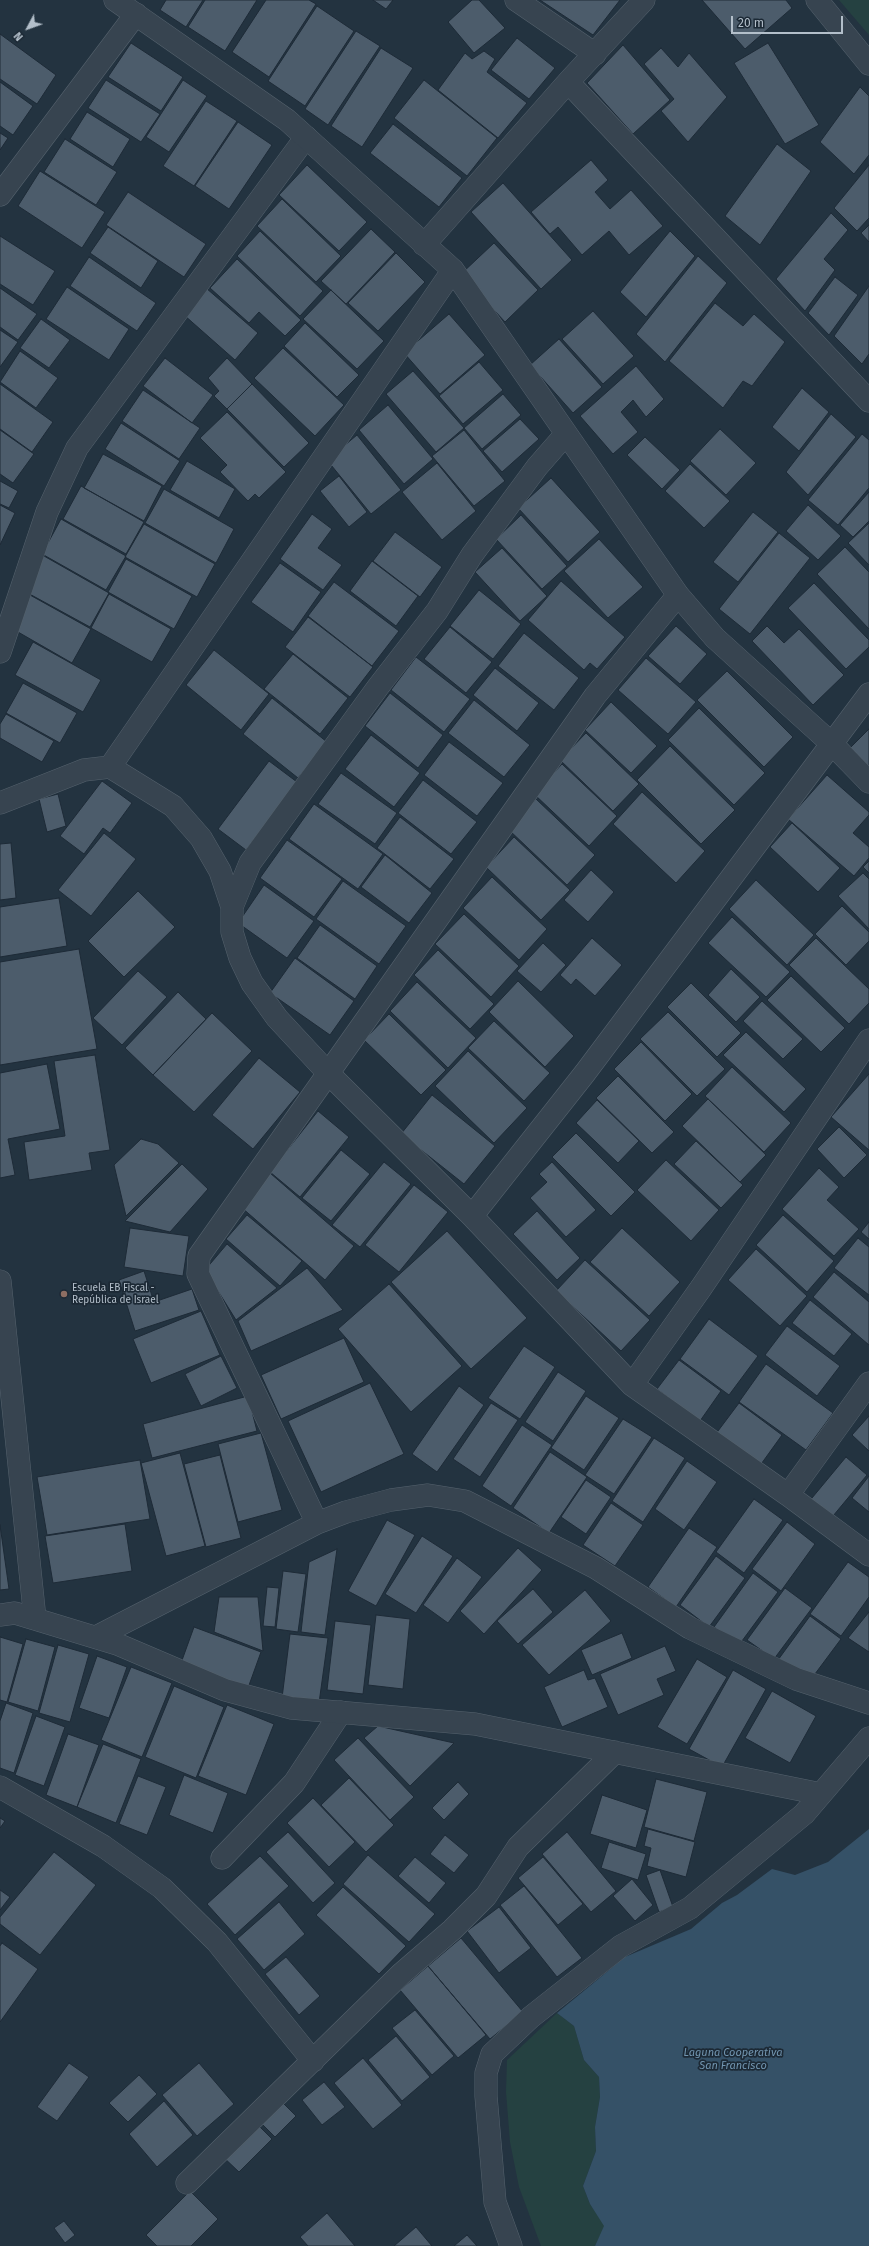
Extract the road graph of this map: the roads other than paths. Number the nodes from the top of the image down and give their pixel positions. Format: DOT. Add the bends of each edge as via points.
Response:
graph roads {
  1 [pos="115,0"];
  2 [pos="516,0"];
  3 [pos="644,0"];
  4 [pos="817,0"];
  5 [pos="136,14"];
  6 [pos="595,54"];
  7 [pos="869,64"];
  8 [pos="568,82"];
  9 [pos="306,137"];
  10 [pos="0,195"];
  11 [pos="424,245"];
  12 [pos="453,270"];
  13 [pos="869,401"];
  14 [pos="565,435"];
  15 [pos="678,595"];
  16 [pos="0,652"];
  17 [pos="869,694"];
  18 [pos="832,744"];
  19 [pos="110,767"];
  20 [pos="869,782"];
  21 [pos="0,802"];
  22 [pos="232,908"];
  23 [pos="869,1040"];
  24 [pos="328,1073"];
  25 [pos="472,1216"];
  26 [pos="0,1281"];
  27 [pos="869,1383"];
  28 [pos="632,1385"];
  29 [pos="788,1495"];
  30 [pos="317,1522"];
  31 [pos="869,1555"];
  32 [pos="0,1615"];
  33 [pos="35,1618"];
  34 [pos="96,1638"];
  35 [pos="869,1703"];
  36 [pos="341,1712"];
  37 [pos="869,1738"];
  38 [pos="615,1752"];
  39 [pos="0,1787"];
  40 [pos="821,1794"];
  41 [pos="222,1858"];
  42 [pos="313,2061"];
  43 [pos="187,2183"];
  44 [pos="511,2246"];
  1 -- 5 [label="street"];
  2 -- 6 [label="street"];
  3 -- 6 [label="street"];
  4 -- 7 [label="street"];
  5 -- 9 [label="street" via="287,120"];
  5 -- 10 [label="street"];
  6 -- 8 [label="street"];
  8 -- 11 [label="street"];
  8 -- 13 [label="street"];
  9 -- 11 [label="street"];
  9 -- 16 [label="street" via="77,448 47,512"];
  11 -- 12 [label="street"];
  12 -- 14 [label="street"];
  12 -- 19 [label="street"];
  14 -- 15 [label="street"];
  14 -- 22 [label="street" via="537,466 472,555 437,610 250,863"];
  15 -- 18 [label="street" via="715,638"];
  15 -- 24 [label="street" via="595,696"];
  17 -- 18 [label="street"];
  18 -- 20 [label="street"];
  18 -- 25 [label="street" via="585,1073"];
  19 -- 21 [label="street" via="84,770"];
  19 -- 22 [label="street" via="173,806 201,838 220,870"];
  22 -- 24 [label="street" via="232,932 240,958 252,983 277,1018"];
  23 -- 28 [label="street"];
  24 -- 25 [label="street"];
  24 -- 30 [label="street" via="199,1256 198,1274"];
  25 -- 28 [label="street"];
  26 -- 33 [label="street"];
  27 -- 29 [label="street"];
  28 -- 29 [label="street"];
  29 -- 31 [label="street"];
  30 -- 34 [label="street"];
  30 -- 35 [label="street" via="391,1500 428,1495 465,1501 596,1568 690,1628 796,1679"];
  32 -- 33 [label="street" via="15,1613"];
  33 -- 34 [label="street"];
  34 -- 36 [label="street" via="117,1644 225,1690 291,1708"];
  36 -- 38 [label="street" via="474,1724"];
  36 -- 41 [label="street" via="294,1783"];
  37 -- 40 [label="street"];
  38 -- 40 [label="street"];
  38 -- 42 [label="street" via="518,1847 486,1896 452,1930 401,1974"];
  39 -- 42 [label="street" via="103,1846 162,1888 217,1942"];
  40 -- 44 [label="street" via="804,1814 690,1908 621,1946 531,2017 492,2054 486,2073 486,2096 495,2202"];
  42 -- 43 [label="street"];
}
